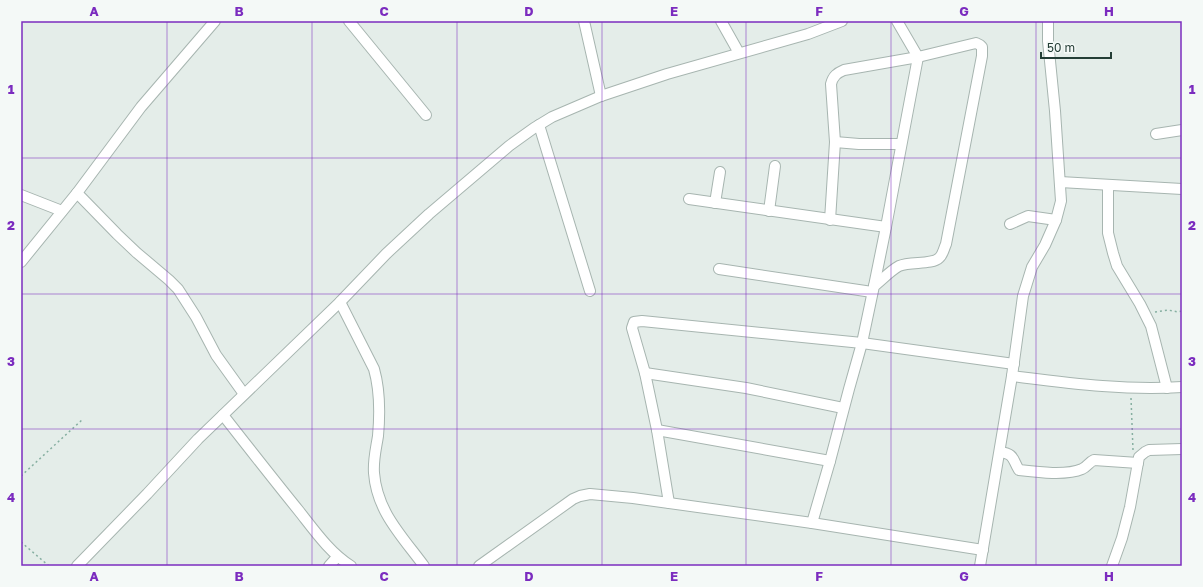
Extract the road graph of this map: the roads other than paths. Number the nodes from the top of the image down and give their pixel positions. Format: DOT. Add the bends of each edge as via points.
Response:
graph roads {
  1 [pos="215,21"];
  2 [pos="349,21"];
  3 [pos="584,21"];
  4 [pos="721,21"];
  5 [pos="842,21"];
  6 [pos="897,21"];
  7 [pos="1048,21"];
  8 [pos="739,53"];
  9 [pos="918,57"];
  10 [pos="601,96"];
  11 [pos="426,115"];
  12 [pos="539,125"];
  13 [pos="1182,130"];
  14 [pos="1156,134"];
  15 [pos="835,142"];
  16 [pos="901,144"];
  17 [pos="775,166"];
  18 [pos="720,172"];
  19 [pos="1060,182"];
  20 [pos="1108,185"];
  21 [pos="1182,189"];
  22 [pos="77,193"];
  23 [pos="21,195"];
  24 [pos="689,199"];
  25 [pos="716,203"];
  26 [pos="62,211"];
  27 [pos="769,211"];
  28 [pos="830,220"];
  29 [pos="1056,220"];
  30 [pos="1010,224"];
  31 [pos="886,227"];
  32 [pos="21,262"];
  33 [pos="719,269"];
  34 [pos="873,289"];
  35 [pos="590,291"];
  36 [pos="340,302"];
  37 [pos="862,343"];
  38 [pos="1014,364"];
  39 [pos="645,373"];
  40 [pos="1012,376"];
  41 [pos="1182,387"];
  42 [pos="1167,388"];
  43 [pos="244,394"];
  44 [pos="843,408"];
  45 [pos="223,414"];
  46 [pos="657,430"];
  47 [pos="1182,449"];
  48 [pos="1000,452"];
  49 [pos="1138,460"];
  50 [pos="830,461"];
  51 [pos="669,503"];
  52 [pos="812,522"];
  53 [pos="983,550"];
  54 [pos="337,556"];
  55 [pos="77,566"];
  56 [pos="329,566"];
  57 [pos="351,566"];
  58 [pos="424,566"];
  59 [pos="479,566"];
  60 [pos="980,566"];
  61 [pos="1112,566"];
  1 -- 22 [label="street" via="142,107"];
  2 -- 11 [label="street"];
  3 -- 10 [label="street"];
  4 -- 8 [label="street"];
  5 -- 8 [label="street" via="808,34"];
  6 -- 9 [label="street"];
  7 -- 19 [label="street"];
  8 -- 10 [label="street"];
  9 -- 15 [label="street" via="844,70 836,75 831,84"];
  9 -- 16 [label="street"];
  9 -- 34 [label="street" via="976,43 982,47 946,244 940,258 899,266"];
  10 -- 12 [label="street"];
  12 -- 35 [label="street"];
  12 -- 36 [label="street" via="509,146 429,214"];
  13 -- 14 [label="street"];
  15 -- 16 [label="street"];
  15 -- 28 [label="street"];
  16 -- 31 [label="street"];
  17 -- 27 [label="street"];
  18 -- 25 [label="street"];
  19 -- 20 [label="street"];
  19 -- 29 [label="street" via="1061,201"];
  20 -- 21 [label="street"];
  20 -- 42 [label="street" via="1108,232 1112,253 1151,326"];
  22 -- 26 [label="street"];
  22 -- 43 [label="street" via="136,253 178,289 216,355"];
  23 -- 26 [label="street"];
  24 -- 25 [label="street"];
  25 -- 27 [label="street"];
  26 -- 32 [label="street"];
  27 -- 28 [label="street"];
  28 -- 31 [label="street"];
  29 -- 30 [label="street" via="1028,216"];
  29 -- 38 [label="street" via="1032,268 1023,296"];
  31 -- 34 [label="street"];
  33 -- 34 [label="street"];
  34 -- 37 [label="street"];
  36 -- 43 [label="street"];
  36 -- 58 [label="street" via="374,369 376,378 379,425 374,474 380,500 396,531"];
  37 -- 38 [label="street"];
  37 -- 39 [label="street" via="634,322 632,328"];
  37 -- 44 [label="street"];
  38 -- 40 [label="street"];
  39 -- 44 [label="street" via="746,388"];
  39 -- 46 [label="street"];
  40 -- 42 [label="street" via="1089,386"];
  40 -- 48 [label="street"];
  41 -- 42 [label="street"];
  43 -- 45 [label="street"];
  44 -- 50 [label="street"];
  45 -- 54 [label="street" via="254,456"];
  45 -- 55 [label="street"];
  46 -- 50 [label="street"];
  46 -- 51 [label="street"];
  47 -- 49 [label="street" via="1149,450"];
  48 -- 49 [label="street" via="1011,455 1019,470 1029,471 1066,473 1080,470 1091,460"];
  48 -- 53 [label="street"];
  49 -- 61 [label="street" via="1130,507"];
  50 -- 52 [label="street"];
  51 -- 52 [label="street"];
  51 -- 59 [label="street" via="600,494 580,496"];
  52 -- 53 [label="street"];
  53 -- 60 [label="street"];
  54 -- 56 [label="street"];
  54 -- 57 [label="street"];
}
